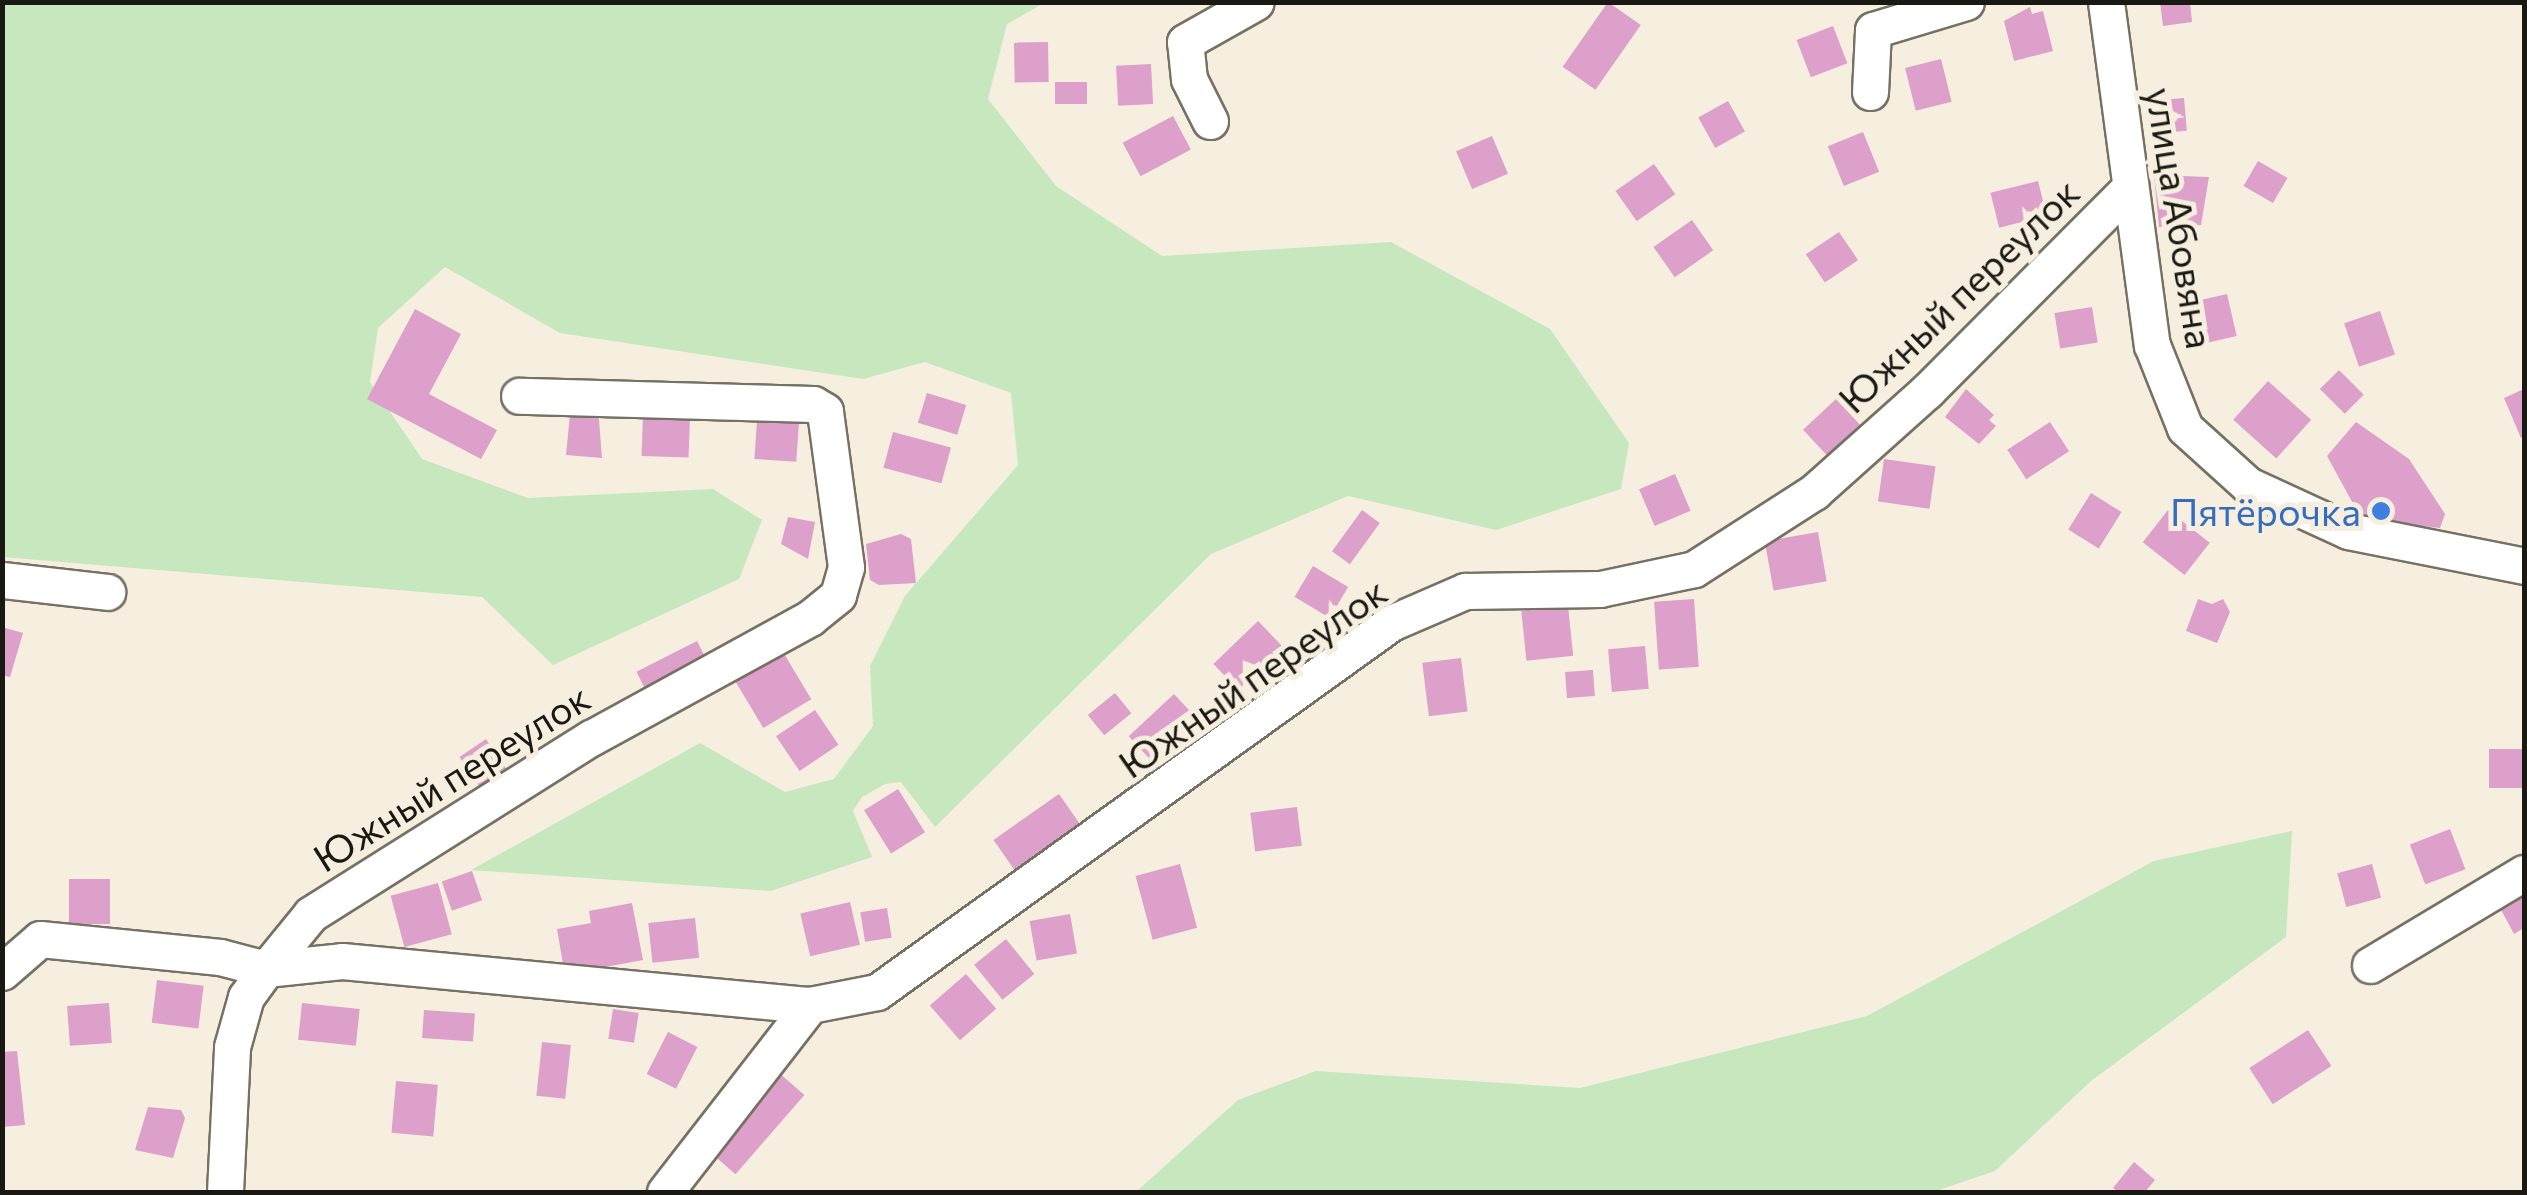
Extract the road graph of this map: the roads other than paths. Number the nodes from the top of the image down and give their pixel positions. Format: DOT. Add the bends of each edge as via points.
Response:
graph roads {
  1 [pos="1256,2"];
  2 [pos="1966,2"];
  3 [pos="2106,2"];
  4 [pos="1870,92"];
  5 [pos="1210,121"];
  6 [pos="2129,188"];
  7 [pos="518,396"];
  8 [pos="2524,566"];
  9 [pos="2,580"];
  10 [pos="106,592"];
  11 [pos="2524,873"];
  12 [pos="2370,965"];
  13 [pos="266,969"];
  14 [pos="2,972"];
  15 [pos="810,1006"];
  16 [pos="225,1192"];
  17 [pos="665,1192"];
  1 -- 5 [label="street" via="1186,42 1189,78"];
  2 -- 4 [label="street" via="1873,30"];
  3 -- 6 [label="street, улица Абовяна"];
  6 -- 8 [label="street, улица Абовяна" via="2152,345 2185,428 2248,485 2348,531"];
  6 -- 15 [label="street, Южный переулок" via="1927,390 1814,492 1694,569 1600,590 1464,590 1391,623 906,975 877,992"];
  7 -- 13 [label="street, Южный переулок" via="813,404 825,411 830,426 845,583 810,618 591,738 312,914"];
  9 -- 10 [label="street"];
  11 -- 12 [label="street"];
  13 -- 14 [label="street, Южный переулок" via="220,957 40,939"];
  13 -- 15 [label="street, Южный переулок" via="342,961"];
  13 -- 16 [label="street, Южный переулок" via="246,997 232,1048"];
  15 -- 17 [label="street"];
}
